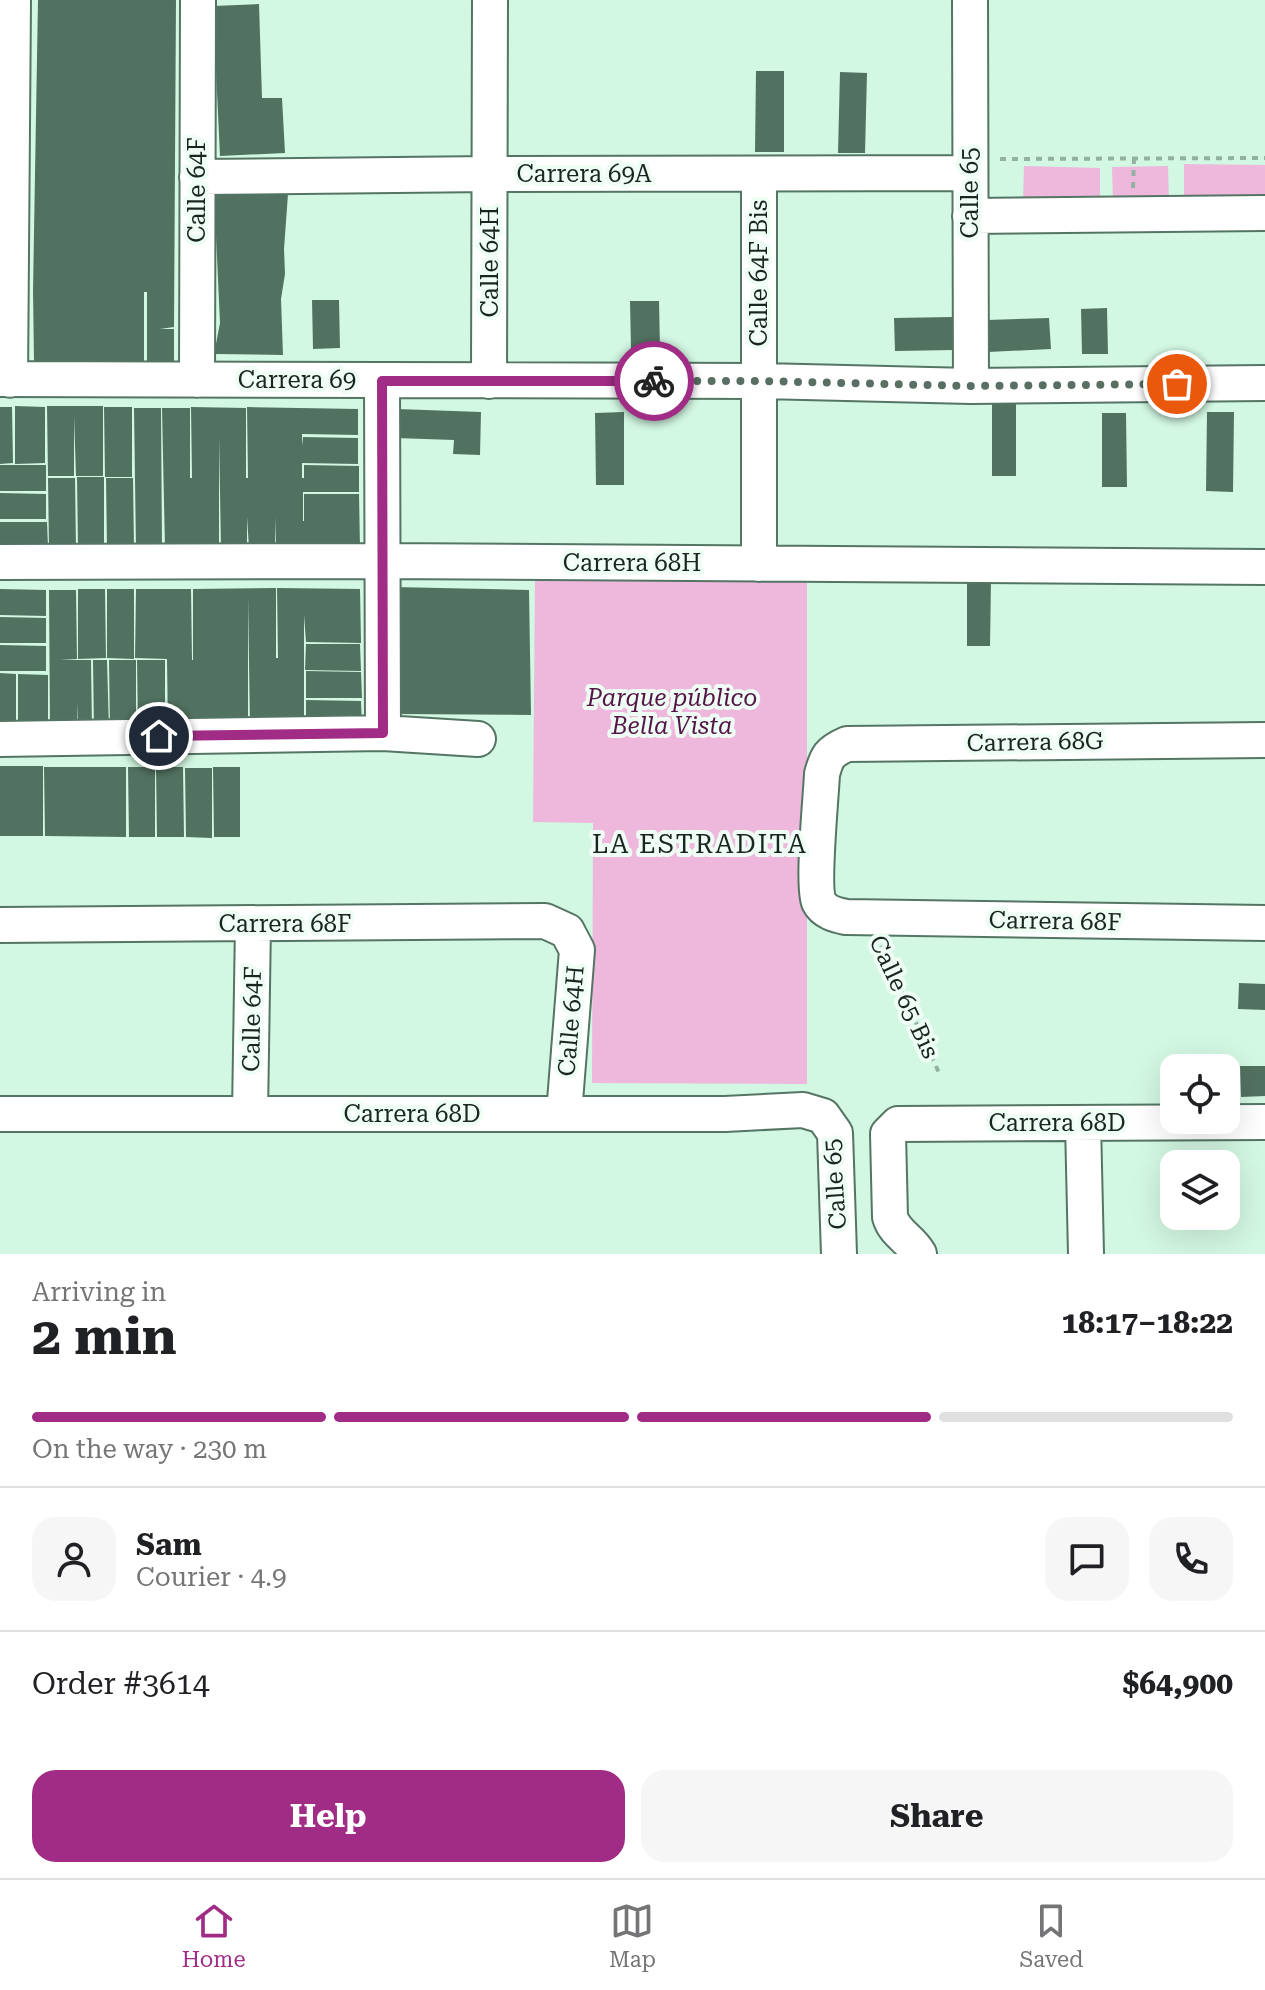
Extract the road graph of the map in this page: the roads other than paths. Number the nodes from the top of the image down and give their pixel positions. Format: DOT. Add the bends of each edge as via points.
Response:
graph roads {
  1 [pos="13,0"];
  2 [pos="198,0"];
  3 [pos="490,0"];
  4 [pos="970,0"];
  5 [pos="970,166"];
  6 [pos="490,174"];
  7 [pos="759,174"];
  8 [pos="197,177"];
  9 [pos="1265,213"];
  10 [pos="970,216"];
  11 [pos="5,380"];
  12 [pos="197,380"];
  13 [pos="382,381"];
  14 [pos="489,381"];
  15 [pos="759,381"];
  16 [pos="1265,383"];
  17 [pos="971,386"];
  18 [pos="382,561"];
  19 [pos="0,562"];
  20 [pos="759,564"];
  21 [pos="1265,567"];
  22 [pos="383,733"];
  23 [pos="0,739"];
  24 [pos="478,739"];
  25 [pos="1265,740"];
  26 [pos="822,774"];
  27 [pos="857,918"];
  28 [pos="1265,923"];
  29 [pos="253,924"];
  30 [pos="0,925"];
  31 [pos="567,931"];
  32 [pos="0,1114"];
  33 [pos="250,1114"];
  34 [pos="564,1114"];
  35 [pos="823,1116"];
  36 [pos="1265,1122"];
  37 [pos="1083,1123"];
  38 [pos="839,1254"];
  39 [pos="919,1254"];
  40 [pos="1086,1254"];
  1 -- 11 [label="street"];
  2 -- 8 [label="street, Calle 64F"];
  3 -- 6 [label="street, Calle 64H"];
  4 -- 5 [label="street, Calle 65"];
  5 -- 7 [label="street, Carrera 69A"];
  5 -- 10 [label="street, Calle 65"];
  6 -- 7 [label="street, Carrera 69A"];
  6 -- 8 [label="street, Carrera 69A"];
  6 -- 14 [label="street, Calle 64H"];
  7 -- 15 [label="street, Calle 64F Bis"];
  8 -- 12 [label="street, Calle 64F"];
  9 -- 10 [label="street"];
  10 -- 17 [label="street, Calle 65"];
  11 -- 12 [label="street, Carrera 69"];
  12 -- 13 [label="street, Carrera 69"];
  13 -- 14 [label="street, Carrera 69"];
  13 -- 18 [label="street"];
  14 -- 15 [label="street, Carrera 69"];
  15 -- 17 [label="street, Carrera 69"];
  15 -- 20 [label="street, Calle 64F Bis"];
  16 -- 17 [label="street, Carrera 69"];
  18 -- 19 [label="street, Carrera 68H"];
  18 -- 20 [label="street, Carrera 68H"];
  18 -- 22 [label="street"];
  20 -- 21 [label="street, Carrera 68H"];
  22 -- 23 [label="street"];
  22 -- 24 [label="street"];
  25 -- 26 [label="street, Carrera 68G" via="847,744 832,751"];
  26 -- 27 [label="street, Calle 65 Bis" via="819,902 831,914"];
  27 -- 28 [label="street, Carrera 68F"];
  29 -- 30 [label="street, Carrera 68F"];
  29 -- 31 [label="street, Carrera 68F" via="545,921"];
  29 -- 33 [label="street, Calle 64F"];
  31 -- 34 [label="street, Calle 64H" via="577,950"];
  32 -- 33 [label="street, Carrera 68D"];
  33 -- 34 [label="street, Carrera 68D"];
  34 -- 35 [label="street, Carrera 68D" via="803,1110"];
  35 -- 38 [label="street, Calle 65" via="835,1133"];
  36 -- 37 [label="street, Carrera 68D"];
  37 -- 39 [label="street, Carrera 68D" via="898,1124 888,1134 890,1217"];
  37 -- 40 [label="street"];
}
